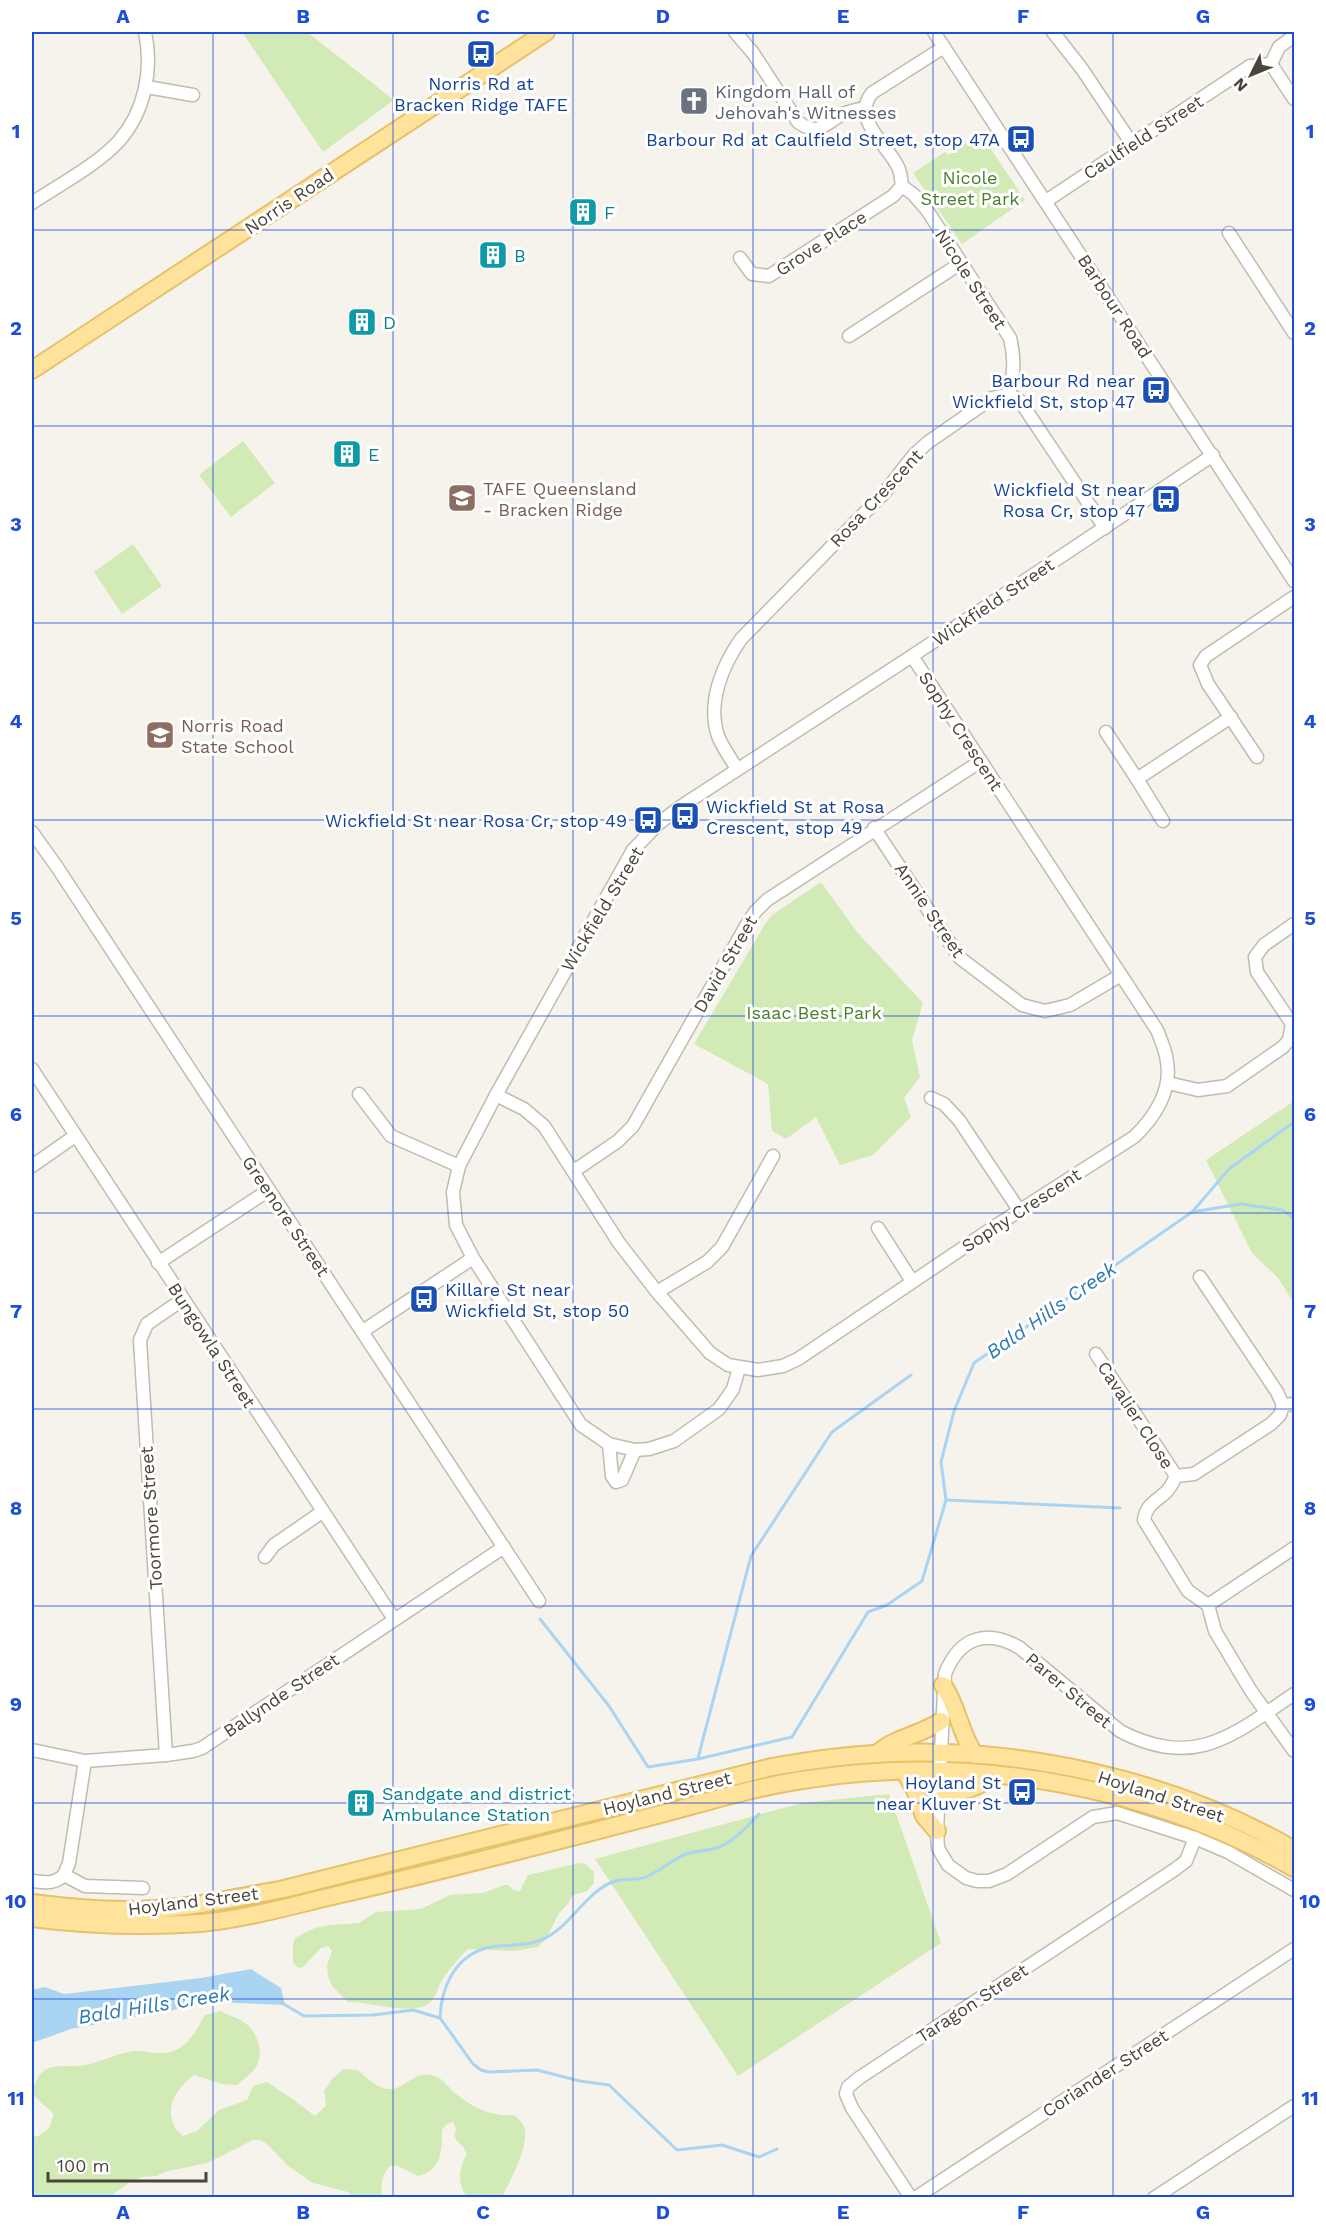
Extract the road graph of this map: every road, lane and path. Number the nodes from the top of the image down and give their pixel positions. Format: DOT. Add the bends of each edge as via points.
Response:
graph roads {
  1 [pos="145,32"];
  2 [pos="546,32"];
  3 [pos="735,32"];
  4 [pos="934,32"];
  5 [pos="1053,32"];
  6 [pos="1294,36"];
  7 [pos="944,46"];
  8 [pos="1271,64"];
  9 [pos="147,87"];
  10 [pos="193,95"];
  11 [pos="1294,99"];
  12 [pos="864,108"];
  13 [pos="1132,144"];
  14 [pos="902,186"];
  15 [pos="1046,201"];
  16 [pos="32,202"];
  17 [pos="1229,233"];
  18 [pos="740,258"];
  19 [pos="961,263"];
  20 [pos="1294,333"];
  21 [pos="849,336"];
  22 [pos="32,370"];
  23 [pos="1009,394"];
  24 [pos="1212,455"];
  25 [pos="1105,528"];
  26 [pos="1294,581"];
  27 [pos="1294,597"];
  28 [pos="912,656"];
  29 [pos="1231,717"];
  30 [pos="1106,732"];
  31 [pos="1257,757"];
  32 [pos="981,761"];
  33 [pos="737,769"];
  34 [pos="1137,779"];
  35 [pos="1163,821"];
  36 [pos="874,828"];
  37 [pos="32,832"];
  38 [pos="1294,924"];
  39 [pos="1120,975"];
  40 [pos="32,1069"];
  41 [pos="1168,1083"];
  42 [pos="359,1094"];
  43 [pos="496,1095"];
  44 [pos="931,1098"];
  45 [pos="75,1136"];
  46 [pos="773,1156"];
  47 [pos="32,1166"];
  48 [pos="459,1166"];
  49 [pos="574,1171"];
  50 [pos="269,1190"];
  51 [pos="1019,1210"];
  52 [pos="878,1228"];
  53 [pos="472,1258"];
  54 [pos="158,1263"];
  55 [pos="1200,1276"];
  56 [pos="912,1281"];
  57 [pos="657,1292"];
  58 [pos="182,1300"];
  59 [pos="363,1331"];
  60 [pos="1096,1354"];
  61 [pos="739,1368"];
  62 [pos="1289,1404"];
  63 [pos="609,1444"];
  64 [pos="634,1450"];
  65 [pos="1176,1476"];
  66 [pos="322,1512"];
  67 [pos="504,1547"];
  68 [pos="1294,1548"];
  69 [pos="265,1557"];
  70 [pos="539,1601"];
  71 [pos="1208,1605"];
  72 [pos="394,1619"];
  73 [pos="943,1685"];
  74 [pos="1294,1694"];
  75 [pos="1267,1712"];
  76 [pos="941,1721"];
  77 [pos="32,1750"];
  78 [pos="1294,1751"];
  79 [pos="940,1753"];
  80 [pos="877,1754"];
  81 [pos="166,1755"];
  82 [pos="975,1755"];
  83 [pos="85,1761"];
  84 [pos="905,1772"];
  85 [pos="939,1772"];
  86 [pos="994,1775"];
  87 [pos="938,1802"];
  88 [pos="937,1831"];
  89 [pos="1195,1838"];
  90 [pos="1294,1850"];
  91 [pos="1294,1868"];
  92 [pos="64,1875"];
  93 [pos="32,1881"];
  94 [pos="143,1888"];
  95 [pos="1294,1890"];
  96 [pos="32,1904"];
  97 [pos="32,1918"];
  98 [pos="1294,1949"];
  99 [pos="1294,2106"];
  100 [pos="913,2198"];
  101 [pos="1154,2198"];
  1 -- 9 [label="street"];
  2 -- 22 [label="main road, Norris Road"];
  3 -- 12 [label="street" via="798,122 807,129 816,130 843,114"];
  4 -- 7 [label="street, Barbour Road"];
  5 -- 13 [label="street"];
  6 -- 8 [label="street" via="1279,47"];
  7 -- 12 [label="street" via="872,93"];
  7 -- 15 [label="street, Barbour Road"];
  8 -- 11 [label="street"];
  8 -- 13 [label="street, Caulfield Street" via="1250,66"];
  9 -- 10 [label="street"];
  9 -- 16 [label="street" via="119,141"];
  12 -- 14 [label="street, Nicole Street" via="866,118 898,168"];
  13 -- 15 [label="street, Caulfield Street"];
  14 -- 18 [label="street, Grove Place" via="893,196 769,276 752,274"];
  14 -- 19 [label="street, Nicole Street" via="927,210"];
  15 -- 24 [label="street, Barbour Road"];
  17 -- 20 [label="street"];
  19 -- 21 [label="street"];
  19 -- 23 [label="street, Nicole Street" via="1010,338 1014,376"];
  23 -- 25 [label="street" via="1020,400"];
  23 -- 33 [label="street, Rosa Crescent" via="992,398 927,443 885,492 741,639 715,694 719,737"];
  24 -- 25 [label="street, Wickfield Street"];
  24 -- 26 [label="street, Barbour Road"];
  25 -- 28 [label="street, Wickfield Street"];
  27 -- 29 [label="street" via="1206,656 1200,665"];
  28 -- 32 [label="street, Sophy Crescent"];
  28 -- 33 [label="street, Wickfield Street"];
  29 -- 31 [label="street"];
  29 -- 34 [label="street"];
  30 -- 34 [label="street"];
  32 -- 36 [label="street, David Street"];
  32 -- 39 [label="street, Sophy Crescent"];
  33 -- 43 [label="street, Wickfield Street" via="658,824 633,850"];
  34 -- 35 [label="street"];
  36 -- 39 [label="street, Annie Street" via="960,958 1022,1005 1045,1011 1070,1005"];
  36 -- 49 [label="street, David Street" via="755,912 633,1126"];
  37 -- 50 [label="street, Greenore Street"];
  38 -- 41 [label="street" via="1264,945 1255,957 1257,972 1292,1024 1289,1040 1227,1086 1198,1090"];
  39 -- 41 [label="street, Sophy Crescent" via="1157,1030 1167,1062"];
  40 -- 45 [label="street, Bungowla Street"];
  41 -- 51 [label="street, Sophy Crescent" via="1150,1123 1134,1137"];
  42 -- 48 [label="street" via="391,1136"];
  43 -- 48 [label="street, Wickfield Street"];
  43 -- 49 [label="street, Sophy Crescent" via="524,1109 544,1126"];
  44 -- 51 [label="street" via="944,1104 959,1120"];
  45 -- 47 [label="street"];
  45 -- 54 [label="street, Bungowla Street"];
  46 -- 57 [label="street" via="722,1247 707,1262"];
  48 -- 53 [label="street, Wickfield Street" via="453,1192 456,1225"];
  49 -- 57 [label="street, Sophy Crescent" via="619,1243"];
  50 -- 54 [label="street"];
  50 -- 59 [label="street, Greenore Street"];
  51 -- 56 [label="street, Sophy Crescent"];
  52 -- 56 [label="street"];
  53 -- 59 [label="street"];
  53 -- 63 [label="street, Wickfield Street" via="581,1425"];
  54 -- 58 [label="street, Bungowla Street"];
  55 -- 62 [label="street" via="1277,1392"];
  56 -- 61 [label="street, Sophy Crescent" via="798,1359 765,1369"];
  57 -- 61 [label="street, Sophy Crescent" via="710,1353"];
  58 -- 66 [label="street, Bungowla Street"];
  58 -- 81 [label="street, Toormore Street" via="147,1324 140,1340"];
  59 -- 67 [label="street, Greenore Street"];
  60 -- 65 [label="street, Cavalier Close"];
  61 -- 64 [label="street, Wickfield Street" via="733,1389 719,1408 674,1441"];
  62 -- 65 [label="street" via="1271,1424 1194,1474"];
  63 -- 64 [label="street, Wickfield Street"];
  63 -- 64 [label="street" via="616,1482 622,1480"];
  65 -- 71 [label="street" via="1167,1492 1151,1504 1144,1520 1188,1592"];
  66 -- 69 [label="street" via="274,1545"];
  66 -- 72 [label="street, Bungowla Street"];
  67 -- 70 [label="street, Greenore Street"];
  67 -- 72 [label="street, Ballynde Street"];
  68 -- 71 [label="street"];
  71 -- 75 [label="street" via="1215,1631"];
  72 -- 81 [label="street, Ballynde Street" via="201,1748"];
  73 -- 75 [label="street, Parer Street" via="949,1664 960,1648 986,1637 998,1638 1020,1648 1113,1727 1149,1744 1188,1747 1215,1742 1239,1732"];
  73 -- 76 [label="street, Parer Street"];
  73 -- 82 [label="main road"];
  74 -- 75 [label="street, Parer Street"];
  75 -- 78 [label="street"];
  76 -- 79 [label="street, Parer Street"];
  76 -- 80 [label="main road" via="888,1744"];
  77 -- 83 [label="street, Ballynde Street"];
  79 -- 80 [label="main road, Hoyland Street"];
  79 -- 82 [label="main road, Hoyland Street"];
  79 -- 85 [label="street, Parer Street"];
  80 -- 96 [label="main road, Hoyland Street" via="772,1767 284,1889 221,1901 121,1910"];
  81 -- 83 [label="street, Ballynde Street"];
  82 -- 90 [label="main road, Hoyland Street" via="1051,1764 1124,1781 1212,1811"];
  83 -- 92 [label="street"];
  84 -- 85 [label="main road, Hoyland Street"];
  84 -- 88 [label="main road" via="924,1816"];
  84 -- 97 [label="main road, Hoyland Street" via="787,1784 388,1883 203,1923 135,1925"];
  85 -- 86 [label="main road, Hoyland Street"];
  85 -- 87 [label="street, Parer Street"];
  86 -- 87 [label="main road" via="986,1783"];
  86 -- 91 [label="main road, Hoyland Street" via="1073,1786 1146,1804 1210,1827"];
  87 -- 88 [label="street, Parer Street"];
  88 -- 89 [label="street, Parer Street" via="938,1848 948,1865 977,1881 1007,1874 1093,1817 1117,1813"];
  89 -- 95 [label="street, Parer Street"];
  89 -- 100 [label="street, Taragon Street" via="1186,1861 1174,1870 848,2087 846,2094 852,2108"];
  92 -- 93 [label="street" via="51,1883"];
  92 -- 94 [label="street, Hoyland Street" via="86,1886"];
  98 -- 100 [label="street, Coriander Street"];
  99 -- 101 [label="street"];
}
